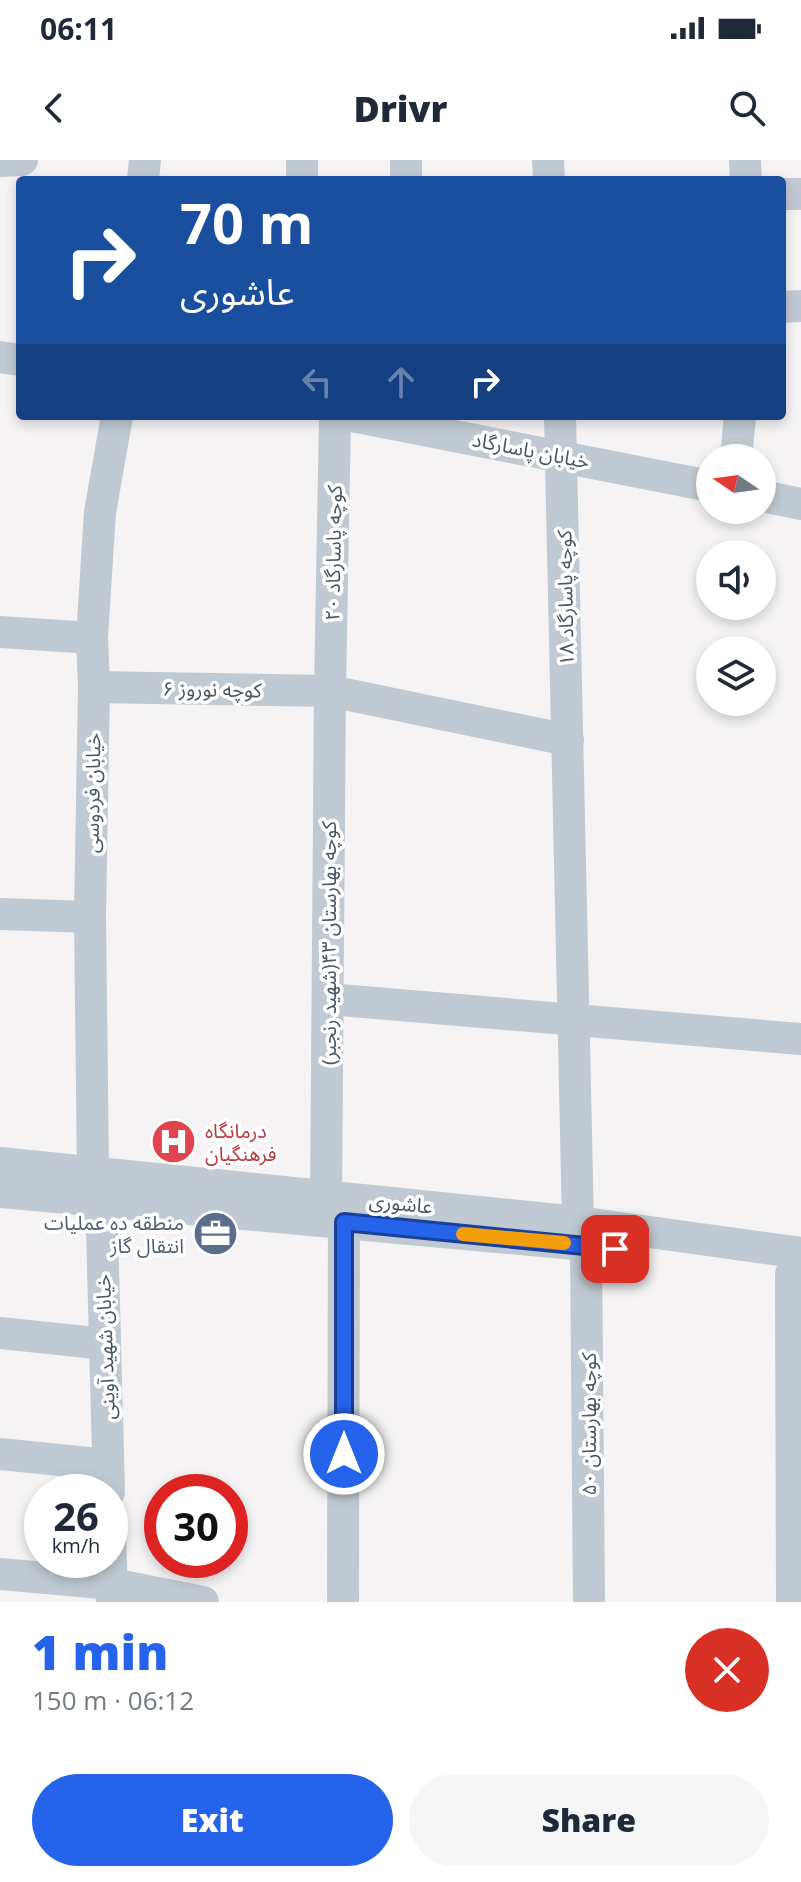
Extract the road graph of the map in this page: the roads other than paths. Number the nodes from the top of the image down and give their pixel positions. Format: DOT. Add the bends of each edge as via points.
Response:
graph roads {
  1 [pos="22,160"];
  2 [pos="0,161"];
  3 [pos="116,420"];
  4 [pos="335,420"];
  5 [pos="395,420"];
  6 [pos="560,420"];
  7 [pos="740,420"];
  8 [pos="427,423"];
  9 [pos="737,444"];
  10 [pos="562,455"];
  11 [pos="696,483"];
  12 [pos="776,499"];
  13 [pos="801,504"];
  14 [pos="0,632"];
  15 [pos="92,638"];
  16 [pos="94,687"];
  17 [pos="330,691"];
  18 [pos="568,740"];
  19 [pos="0,914"];
  20 [pos="90,917"];
  21 [pos="328,999"];
  22 [pos="575,1020"];
  23 [pos="801,1039"];
  24 [pos="0,1163"];
  25 [pos="96,1187"];
  26 [pos="0,1192"];
  27 [pos="326,1195"];
  28 [pos="344,1222"];
  29 [pos="582,1234"];
  30 [pos="798,1267"];
  31 [pos="0,1333"];
  32 [pos="105,1344"];
  33 [pos="0,1454"];
  34 [pos="91,1474"];
  35 [pos="109,1474"];
  36 [pos="0,1574"];
  37 [pos="112,1593"];
  38 [pos="203,1602"];
  39 [pos="343,1602"];
  40 [pos="589,1602"];
  41 [pos="792,1602"];
  1 -- 2 [label="street"];
  3 -- 15 [label="street, خیابان فردوسی" via="100,512"];
  4 -- 17 [label="street, کوچه پاسارگاد ۲۰"];
  5 -- 8 [label="street, خیابان پاسارگاد"];
  6 -- 10 [label="street, کوچه پاسارگاد ۱۸"];
  7 -- 9 [label="street"];
  8 -- 10 [label="street, خیابان پاسارگاد"];
  10 -- 11 [label="street, خیابان پاسارگاد"];
  10 -- 18 [label="street, کوچه پاسارگاد ۱۸"];
  12 -- 13 [label="street"];
  14 -- 15 [label="street"];
  15 -- 16 [label="street, خیابان فردوسی"];
  16 -- 17 [label="street, کوچه نوروز ۶"];
  16 -- 20 [label="street, خیابان فردوسی"];
  17 -- 18 [label="street, کوچه نوروز ۶"];
  17 -- 21 [label="street, کوچه بهارستان ۴۳(شهید رنجبر)"];
  18 -- 22 [label="street, کوچه پاسارگاد ۱۸"];
  19 -- 20 [label="street"];
  20 -- 25 [label="street, خیابان فردوسی"];
  21 -- 22 [label="street"];
  21 -- 27 [label="street, کوچه بهارستان ۴۳(شهید رنجبر)"];
  22 -- 23 [label="street"];
  22 -- 29 [label="street, کوچه بهارستان ۵۰"];
  24 -- 25 [label="street, عاشوری"];
  25 -- 26 [label="street, عاشوری"];
  25 -- 27 [label="street, عاشوری"];
  25 -- 28 [label="street, عاشوری"];
  25 -- 32 [label="street, خیابان شهید آوینی"];
  27 -- 29 [label="street, عاشوری"];
  28 -- 29 [label="street, عاشوری"];
  28 -- 39 [label="street"];
  29 -- 30 [label="street, عاشوری"];
  29 -- 40 [label="street, کوچه بهارستان ۵۰"];
  30 -- 41 [label="street"];
  31 -- 32 [label="street"];
  32 -- 35 [label="street, خیابان شهید آوینی"];
  33 -- 34 [label="street"];
  36 -- 37 [label="street"];
  37 -- 38 [label="street"];
}
